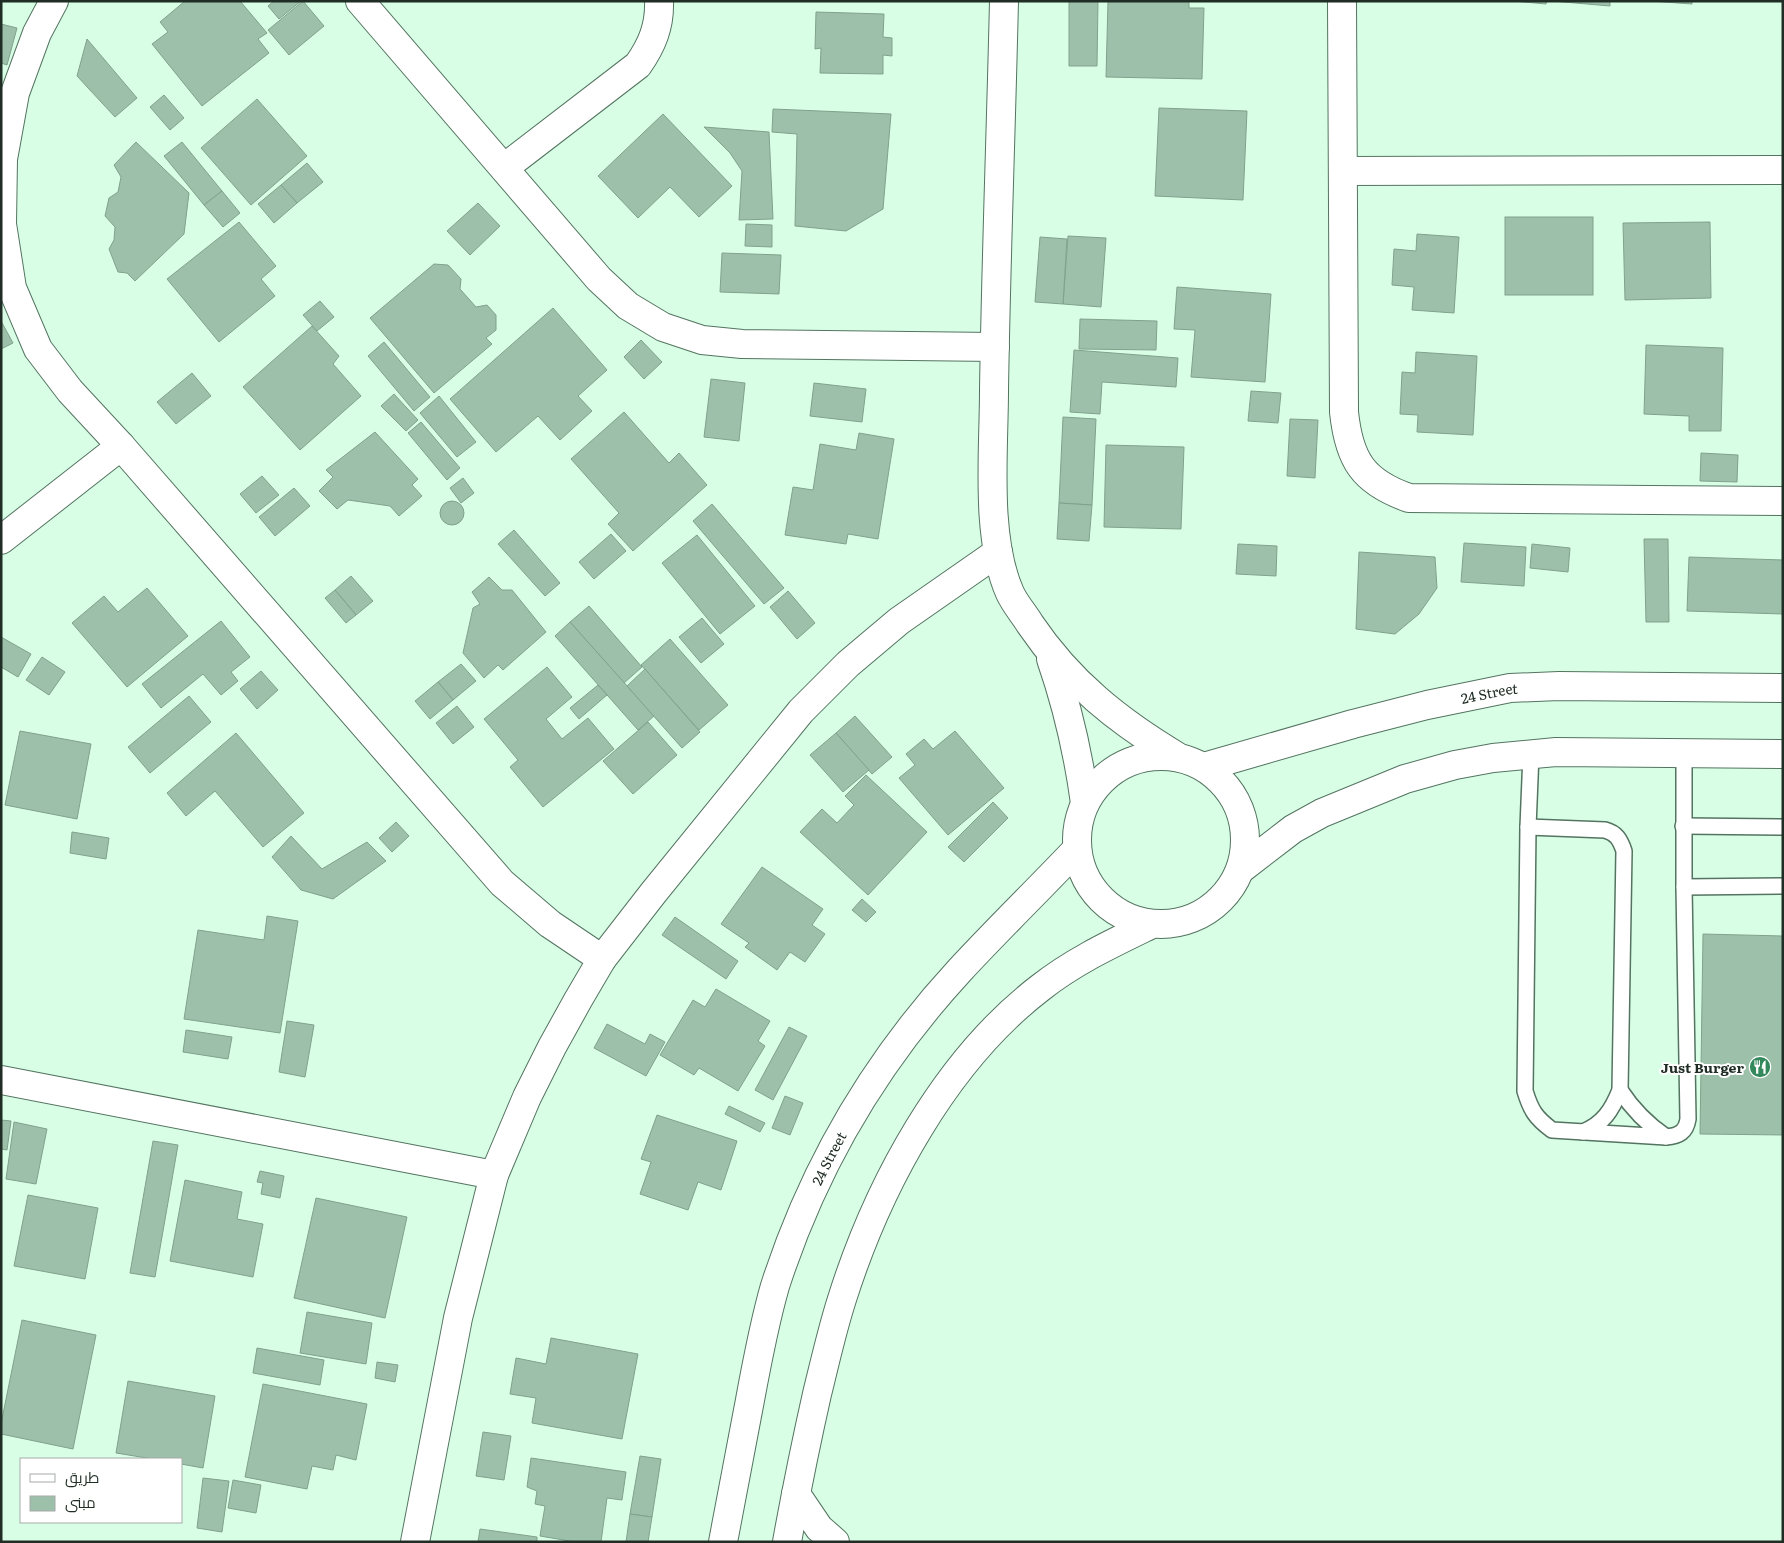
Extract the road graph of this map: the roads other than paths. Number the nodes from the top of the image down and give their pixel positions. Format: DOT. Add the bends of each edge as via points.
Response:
graph roads {
  1 [pos="54,1"];
  2 [pos="360,1"];
  3 [pos="659,1"];
  4 [pos="1004,1"];
  5 [pos="1342,1"];
  6 [pos="504,168"];
  7 [pos="1783,170"];
  8 [pos="1344,171"];
  9 [pos="995,347"];
  10 [pos="121,446"];
  11 [pos="1783,501"];
  12 [pos="1,540"];
  13 [pos="998,552"];
  14 [pos="1047,648"];
  15 [pos="1783,688"];
  16 [pos="1531,754"];
  17 [pos="1684,754"];
  18 [pos="1783,754"];
  19 [pos="1178,757"];
  20 [pos="1204,767"];
  21 [pos="1085,803"];
  22 [pos="1683,826"];
  23 [pos="1783,827"];
  24 [pos="1528,828"];
  25 [pos="1077,849"];
  26 [pos="1241,869"];
  27 [pos="1684,886"];
  28 [pos="1783,886"];
  29 [pos="1152,924"];
  30 [pos="602,959"];
  31 [pos="1,1080"];
  32 [pos="1620,1090"];
  33 [pos="1582,1132"];
  34 [pos="1666,1137"];
  35 [pos="494,1175"];
  36 [pos="796,1494"];
  37 [pos="416,1542"];
  38 [pos="722,1542"];
  39 [pos="787,1542"];
  40 [pos="835,1542"];
  1 -- 10 [label="street" via="37,33 15,93 3,159 2,224 12,288 38,349"];
  2 -- 6 [label="street"];
  3 -- 6 [label="street" via="657,31 638,65"];
  4 -- 9 [label="street"];
  5 -- 8 [label="street"];
  6 -- 9 [label="street" via="599,278 628,306 664,328 702,340 742,344"];
  7 -- 8 [label="street"];
  8 -- 11 [label="street" via="1345,422 1351,450 1375,482 1409,498 1429,499"];
  9 -- 13 [label="street" via="993,498"];
  10 -- 12 [label="street"];
  10 -- 30 [label="street" via="502,883 550,924"];
  13 -- 14 [label="street" via="1010,594"];
  13 -- 30 [label="street" via="899,621 848,664 801,711"];
  14 -- 19 [label="street" via="1096,700"];
  14 -- 21 [label="street" via="1072,726"];
  15 -- 20 [label="street, 24 Street" via="1510,688 1334,729"];
  16 -- 17 [label="street"];
  16 -- 24 [label="lane"];
  16 -- 26 [label="street" via="1456,765 1405,779 1358,797 1294,828"];
  17 -- 18 [label="street"];
  17 -- 22 [label="lane"];
  19 -- 20 [label="street"];
  19 -- 21 [label="street" via="1150,756 1124,764 1101,780"];
  20 -- 26 [label="street" via="1223,782 1242,816 1246,846"];
  21 -- 25 [label="street" via="1078,825"];
  22 -- 23 [label="lane"];
  22 -- 27 [label="lane"];
  24 -- 32 [label="lane" via="1605,830 1613,832 1621,840 1624,860"];
  24 -- 33 [label="lane" via="1526,1091 1530,1107 1552,1130"];
  25 -- 29 [label="street" via="1082,871 1093,891 1110,907 1129,918"];
  25 -- 38 [label="street, 24 Street" via="958,971 924,1012 862,1097 835,1142 792,1238 775,1288 761,1339"];
  26 -- 29 [label="street" via="1227,893 1206,912 1180,922"];
  27 -- 28 [label="lane"];
  27 -- 34 [label="lane" via="1688,1119 1681,1133"];
  29 -- 36 [label="street" via="1093,953 1040,988 986,1037 936,1102 882,1197 860,1248 828,1349"];
  30 -- 35 [label="street" via="527,1097"];
  31 -- 35 [label="street"];
  32 -- 33 [label="lane" via="1602,1121"];
  32 -- 34 [label="lane" via="1640,1117"];
  33 -- 34 [label="lane"];
  35 -- 37 [label="street" via="458,1318"];
  36 -- 39 [label="street"];
  36 -- 40 [label="street" via="819,1528"];
}
